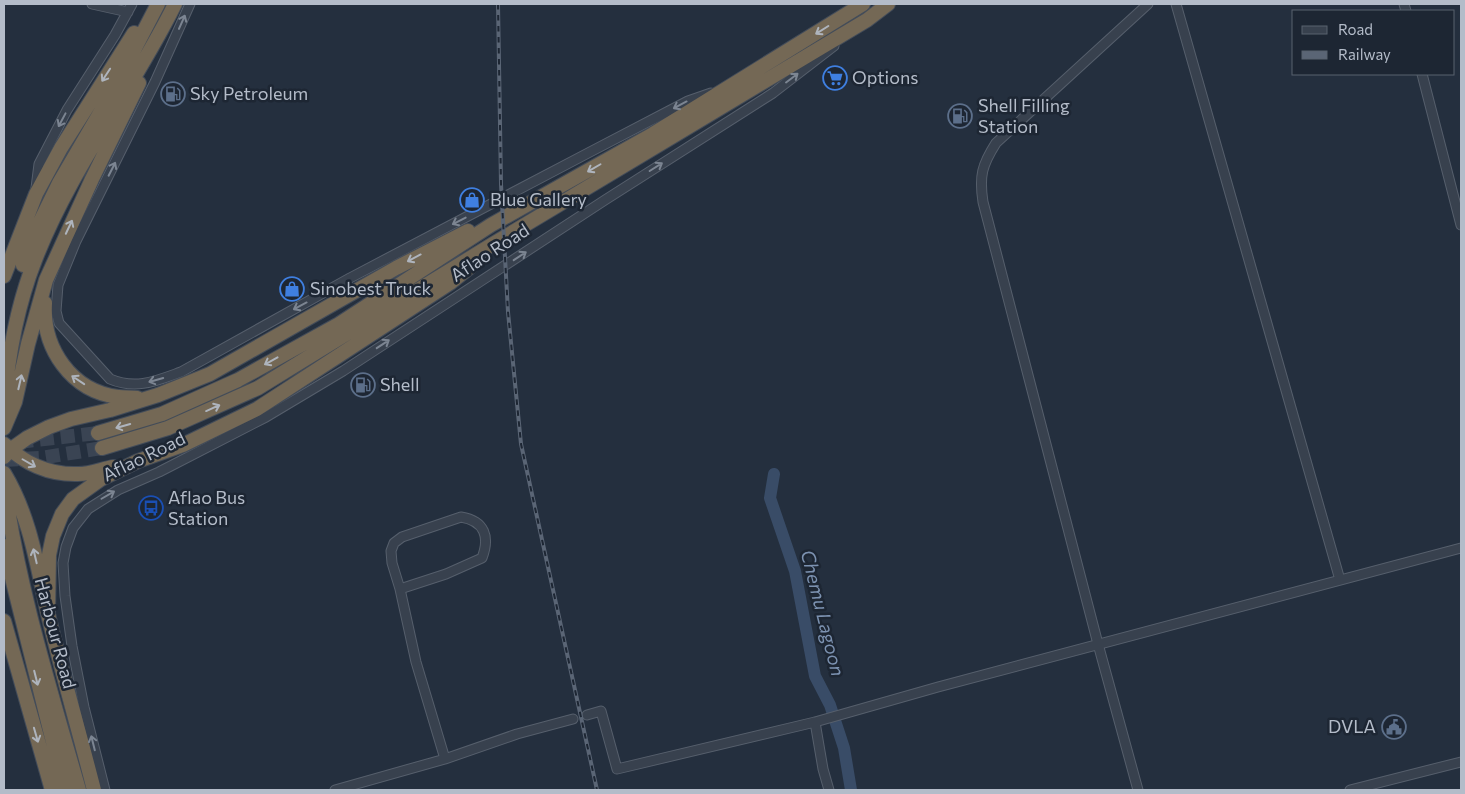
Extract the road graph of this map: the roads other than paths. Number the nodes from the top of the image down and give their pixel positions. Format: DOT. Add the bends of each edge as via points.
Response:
graph roads {
  1 [pos="92,4"];
  2 [pos="150,4"];
  3 [pos="158,4"];
  4 [pos="175,4"];
  5 [pos="190,4"];
  6 [pos="863,4"];
  7 [pos="888,4"];
  8 [pos="1148,4"];
  9 [pos="1176,4"];
  10 [pos="130,8"];
  11 [pos="867,20"];
  12 [pos="159,38"];
  13 [pos="1422,75"];
  14 [pos="726,89"];
  15 [pos="115,97"];
  16 [pos="36,194"];
  17 [pos="490,224"];
  18 [pos="1461,225"];
  19 [pos="493,244"];
  20 [pos="4,276"];
  21 [pos="46,280"];
  22 [pos="4,337"];
  23 [pos="158,395"];
  24 [pos="4,405"];
  25 [pos="4,428"];
  26 [pos="98,433"];
  27 [pos="102,448"];
  28 [pos="6,450"];
  29 [pos="138,461"];
  30 [pos="4,473"];
  31 [pos="4,483"];
  32 [pos="73,528"];
  33 [pos="4,546"];
  34 [pos="1461,548"];
  35 [pos="1340,580"];
  36 [pos="400,590"];
  37 [pos="48,614"];
  38 [pos="4,621"];
  39 [pos="1098,644"];
  40 [pos="587,715"];
  41 [pos="574,719"];
  42 [pos="815,722"];
  43 [pos="444,759"];
  44 [pos="1461,762"];
  45 [pos="52,790"];
  46 [pos="65,790"];
  47 [pos="79,790"];
  48 [pos="94,790"];
  49 [pos="105,790"];
  50 [pos="335,790"];
  51 [pos="830,790"];
  52 [pos="1138,790"];
  53 [pos="1350,790"];
  1 -- 10 [label="street"];
  2 -- 16 [label="highway, one-way" via="60,148"];
  3 -- 15 [label="highway"];
  4 -- 12 [label="highway"];
  14 -- 5 [label="street, Aflao Road, one-way" via="688,101 341,283 181,372 153,382 120,384 110,379 59,322 56,311 58,285"];
  6 -- 14 [label="highway, Aflao Road, one-way"];
  7 -- 11 [label="highway, Aflao Road"];
  8 -- 39 [label="street" via="996,143 981,171 983,202"];
  9 -- 35 [label="street"];
  10 -- 16 [label="street, one-way" via="67,110 39,164"];
  11 -- 19 [label="highway, Aflao Road"];
  32 -- 11 [label="street, Aflao Road, one-way" via="88,509 105,497 266,417 343,371 773,93"];
  12 -- 15 [label="highway"];
  21 -- 12 [label="highway, one-way"];
  13 -- 18 [label="street"];
  14 -- 17 [label="highway, Aflao Road, one-way" via="653,134"];
  15 -- 22 [label="highway" via="58,183 36,230"];
  15 -- 24 [label="highway" via="34,262 21,303"];
  16 -- 20 [label="highway"];
  17 -- 23 [label="highway, one-way" via="458,235 396,268 210,374"];
  17 -- 26 [label="highway, Aflao Road, one-way" via="339,324 238,380 162,414"];
  27 -- 19 [label="highway, Aflao Road, one-way" via="168,428 258,388"];
  19 -- 29 [label="highway" via="476,263 450,283 257,409 183,445"];
  23 -- 21 [label="highway, one-way" via="116,397 91,389 71,375 59,362 48,340 44,309"];
  25 -- 21 [label="highway, one-way" via="15,402"];
  23 -- 28 [label="highway" via="71,419"];
  28 -- 29 [label="highway, one-way" via="50,472 80,474"];
  29 -- 37 [label="highway" via="101,478 73,499 62,514 49,555"];
  37 -- 30 [label="highway, one-way" via="25,515"];
  31 -- 47 [label="highway, Harbour Road" via="22,582"];
  49 -- 32 [label="street, Harbour Road, one-way" via="84,707 65,596 63,563"];
  33 -- 46 [label="highway, Harbour Road, one-way"];
  34 -- 35 [label="street"];
  35 -- 39 [label="street"];
  36 -- 36 [label="street" via="392,563 394,543 402,537 461,517 480,525 486,534 482,558"];
  36 -- 43 [label="street" via="416,662"];
  37 -- 48 [label="highway"];
  38 -- 45 [label="highway, one-way"];
  39 -- 42 [label="street"];
  39 -- 52 [label="street"];
  40 -- 42 [label="street" via="601,711 617,769"];
  41 -- 43 [label="street"];
  42 -- 51 [label="street"];
  43 -- 50 [label="street"];
  44 -- 53 [label="street"];
}
